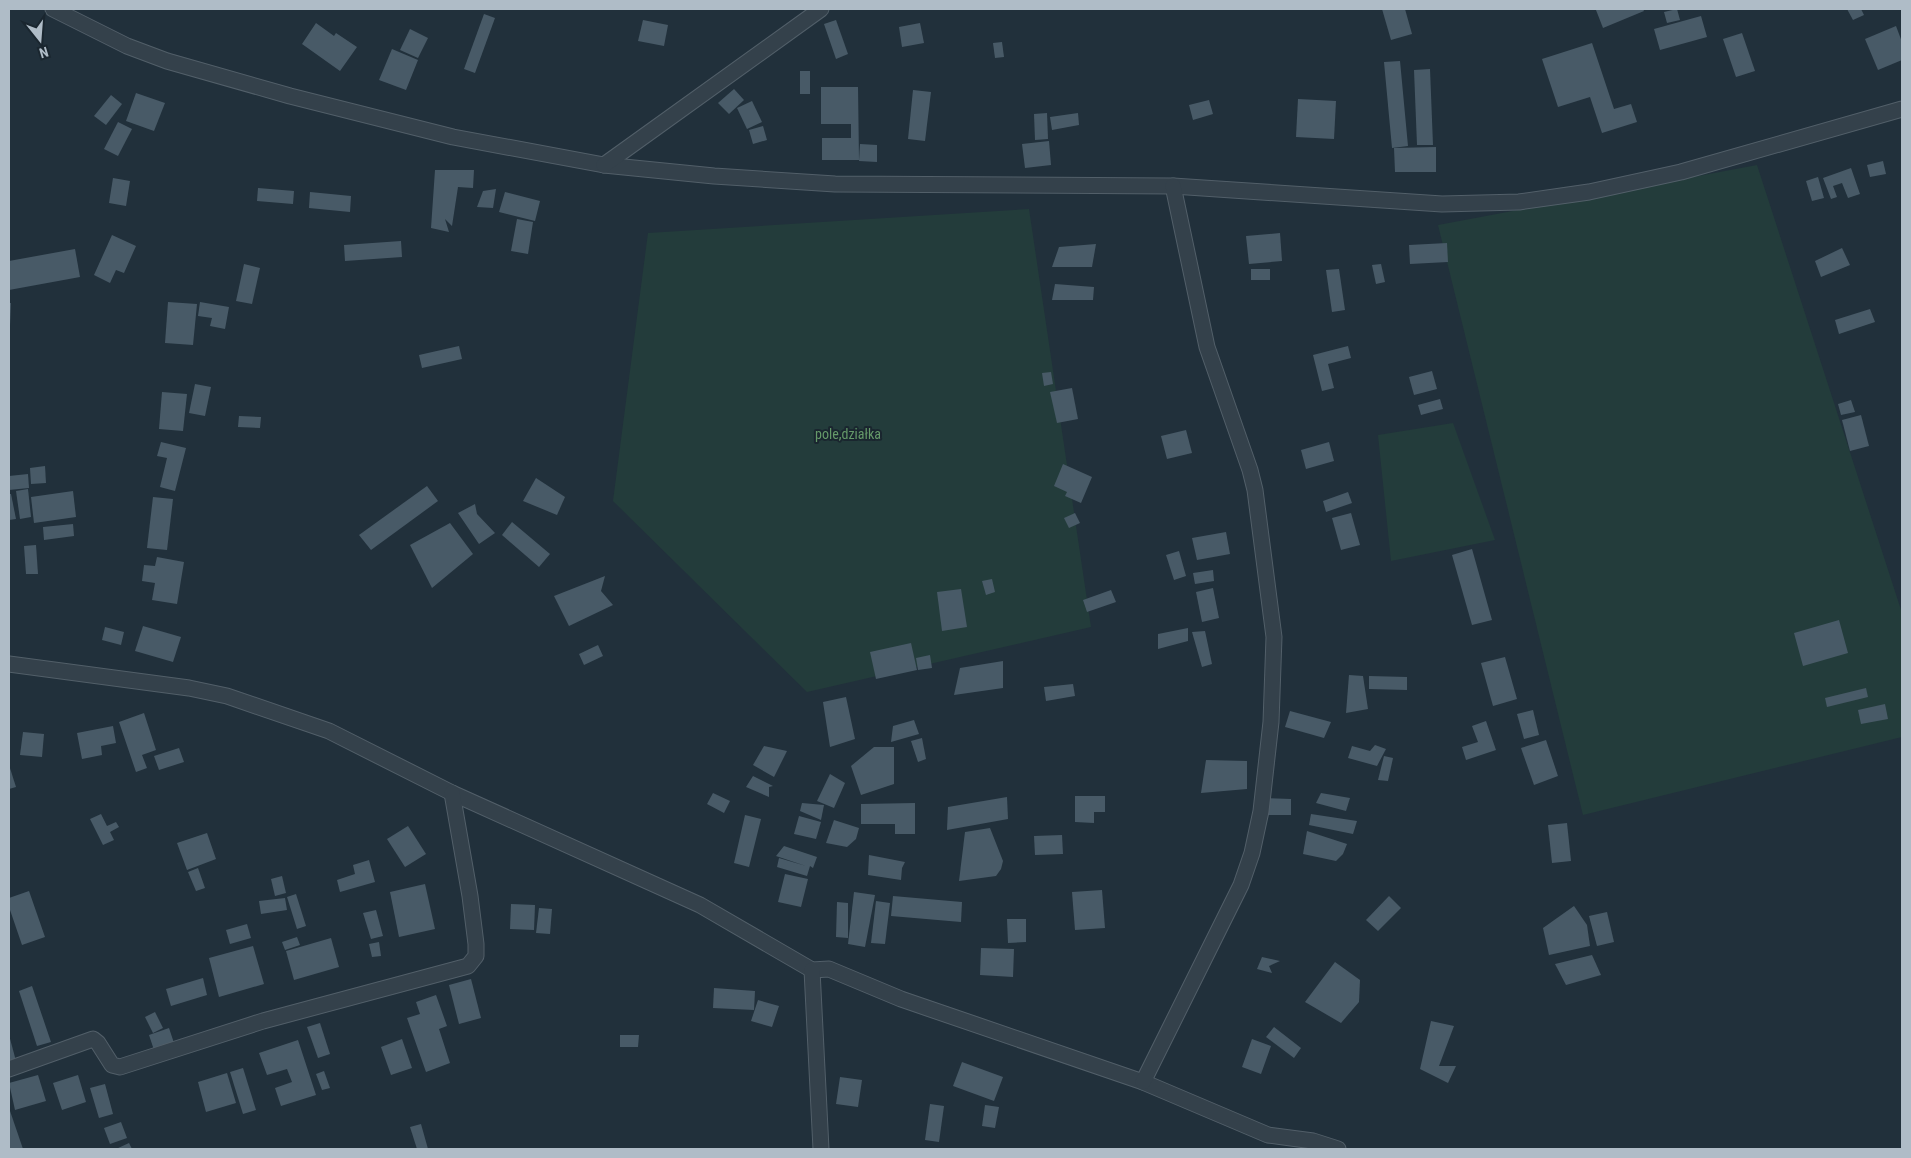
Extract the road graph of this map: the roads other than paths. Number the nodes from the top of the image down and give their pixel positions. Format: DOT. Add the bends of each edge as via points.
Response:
graph roads {
  1 [pos="52,9"];
  2 [pos="821,9"];
  3 [pos="1902,108"];
  4 [pos="604,165"];
  5 [pos="1173,186"];
  6 [pos="9,664"];
  7 [pos="452,794"];
  8 [pos="812,970"];
  9 [pos="9,1069"];
  10 [pos="1142,1082"];
  11 [pos="1267,1142"];
  12 [pos="821,1149"];
  13 [pos="1338,1149"];
  1 -- 4 [label="street" via="127,46 220,76 453,137"];
  2 -- 4 [label="street"];
  3 -- 5 [label="street" via="1682,172 1589,192 1519,202 1442,204"];
  4 -- 5 [label="street" via="835,184"];
  5 -- 10 [label="street" via="1205,340 1255,490 1274,637 1271,722 1261,810 1248,867"];
  6 -- 7 [label="street" via="227,696 329,731"];
  7 -- 8 [label="street" via="700,905"];
  7 -- 9 [label="street" via="476,944 476,956 468,966 263,1021 120,1067 112,1064 98,1043 90,1039"];
  8 -- 10 [label="street" via="829,970 901,999"];
  8 -- 12 [label="street"];
  10 -- 11 [label="street"];
  11 -- 13 [label="street" via="1313,1141"];
}
